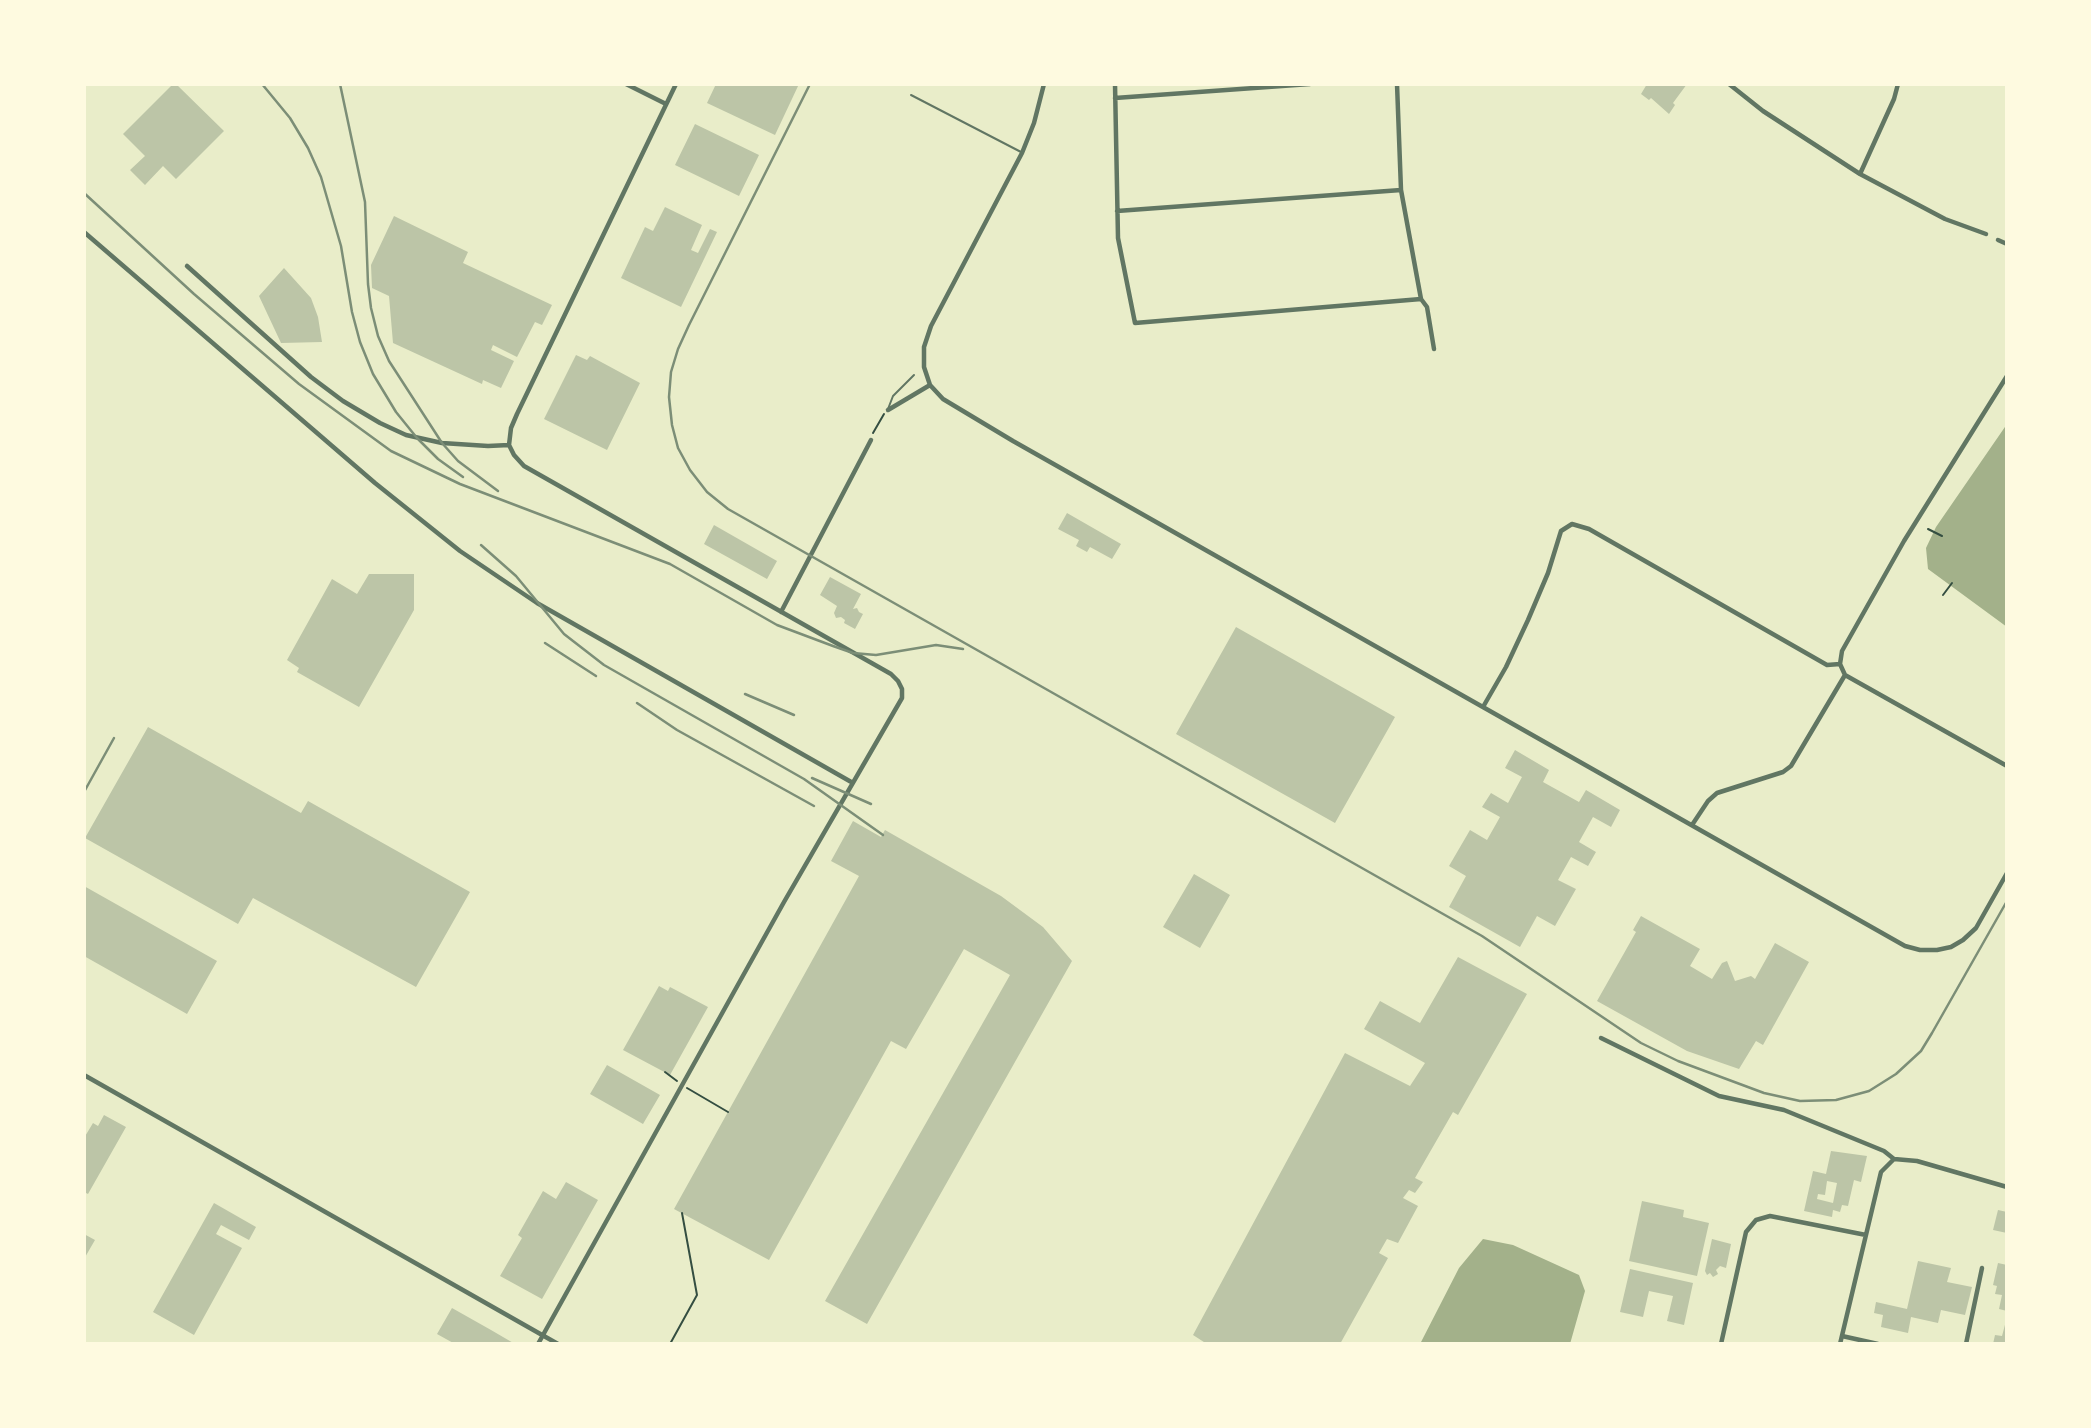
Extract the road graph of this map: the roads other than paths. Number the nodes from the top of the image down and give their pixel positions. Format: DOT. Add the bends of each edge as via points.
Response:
graph roads {
  1 [pos="626,84"];
  2 [pos="676,84"];
  3 [pos="1044,84"];
  4 [pos="1115,84"];
  5 [pos="1310,84"];
  6 [pos="1397,84"];
  7 [pos="1730,84"];
  8 [pos="1898,84"];
  9 [pos="911,95"];
  10 [pos="1115,98"];
  11 [pos="666,104"];
  12 [pos="1022,153"];
  13 [pos="1860,174"];
  14 [pos="1401,190"];
  15 [pos="1117,211"];
  16 [pos="84,232"];
  17 [pos="1986,234"];
  18 [pos="1998,240"];
  19 [pos="2007,244"];
  20 [pos="187,266"];
  21 [pos="1421,299"];
  22 [pos="1434,349"];
  23 [pos="914,375"];
  24 [pos="2007,376"];
  25 [pos="930,385"];
  26 [pos="888,411"];
  27 [pos="871,440"];
  28 [pos="509,444"];
  29 [pos="781,612"];
  30 [pos="1840,664"];
  31 [pos="1845,675"];
  32 [pos="1483,707"];
  33 [pos="2007,766"];
  34 [pos="853,783"];
  35 [pos="1692,825"];
  36 [pos="2007,873"];
  37 [pos="1601,1038"];
  38 [pos="84,1075"];
  39 [pos="1894,1159"];
  40 [pos="2007,1187"];
  41 [pos="1866,1235"];
  42 [pos="1982,1268"];
  43 [pos="542,1335"];
  44 [pos="1842,1336"];
  45 [pos="538,1344"];
  46 [pos="558,1344"];
  47 [pos="1721,1344"];
  48 [pos="1840,1344"];
  49 [pos="1878,1344"];
  50 [pos="1966,1344"];
  1 -- 11 [label="street"];
  2 -- 11 [label="street"];
  3 -- 12 [label="street"];
  4 -- 10 [label="street"];
  5 -- 10 [label="street"];
  6 -- 14 [label="street"];
  7 -- 13 [label="street"];
  8 -- 13 [label="street"];
  9 -- 12 [label="lane"];
  10 -- 15 [label="street"];
  11 -- 28 [label="street" via="517,414"];
  12 -- 25 [label="street" via="931,326 924,347"];
  13 -- 17 [label="street" via="1945,219"];
  14 -- 15 [label="street"];
  14 -- 21 [label="street"];
  15 -- 21 [label="street" via="1118,238 1136,323"];
  16 -- 34 [label="street" via="460,551 537,603"];
  18 -- 19 [label="street"];
  20 -- 28 [label="street" via="311,377 380,423 405,435 442,443"];
  21 -- 22 [label="street" via="1427,307"];
  23 -- 26 [label="lane" via="892,396"];
  24 -- 30 [label="street" via="1904,541 1842,651"];
  25 -- 26 [label="street"];
  25 -- 32 [label="street" via="943,399 1001,434"];
  27 -- 29 [label="street"];
  28 -- 29 [label="street" via="524,466"];
  29 -- 34 [label="street" via="891,674 902,689 902,698"];
  30 -- 31 [label="street"];
  30 -- 32 [label="street" via="1827,665 1589,529 1572,524 1561,531 1528,620"];
  31 -- 33 [label="street"];
  31 -- 35 [label="street" via="1791,766 1717,793"];
  32 -- 35 [label="street"];
  34 -- 43 [label="street"];
  35 -- 36 [label="street" via="1905,946 1920,950 1951,947 1963,940 1976,928"];
  37 -- 39 [label="street" via="1719,1096 1784,1110"];
  38 -- 43 [label="street"];
  39 -- 40 [label="street" via="1917,1161"];
  39 -- 41 [label="street" via="1881,1172"];
  41 -- 44 [label="street"];
  41 -- 47 [label="street" via="1770,1216 1756,1220 1746,1232"];
  42 -- 50 [label="street"];
  43 -- 45 [label="street"];
  43 -- 46 [label="street"];
  44 -- 48 [label="street"];
  44 -- 49 [label="street"];
}
